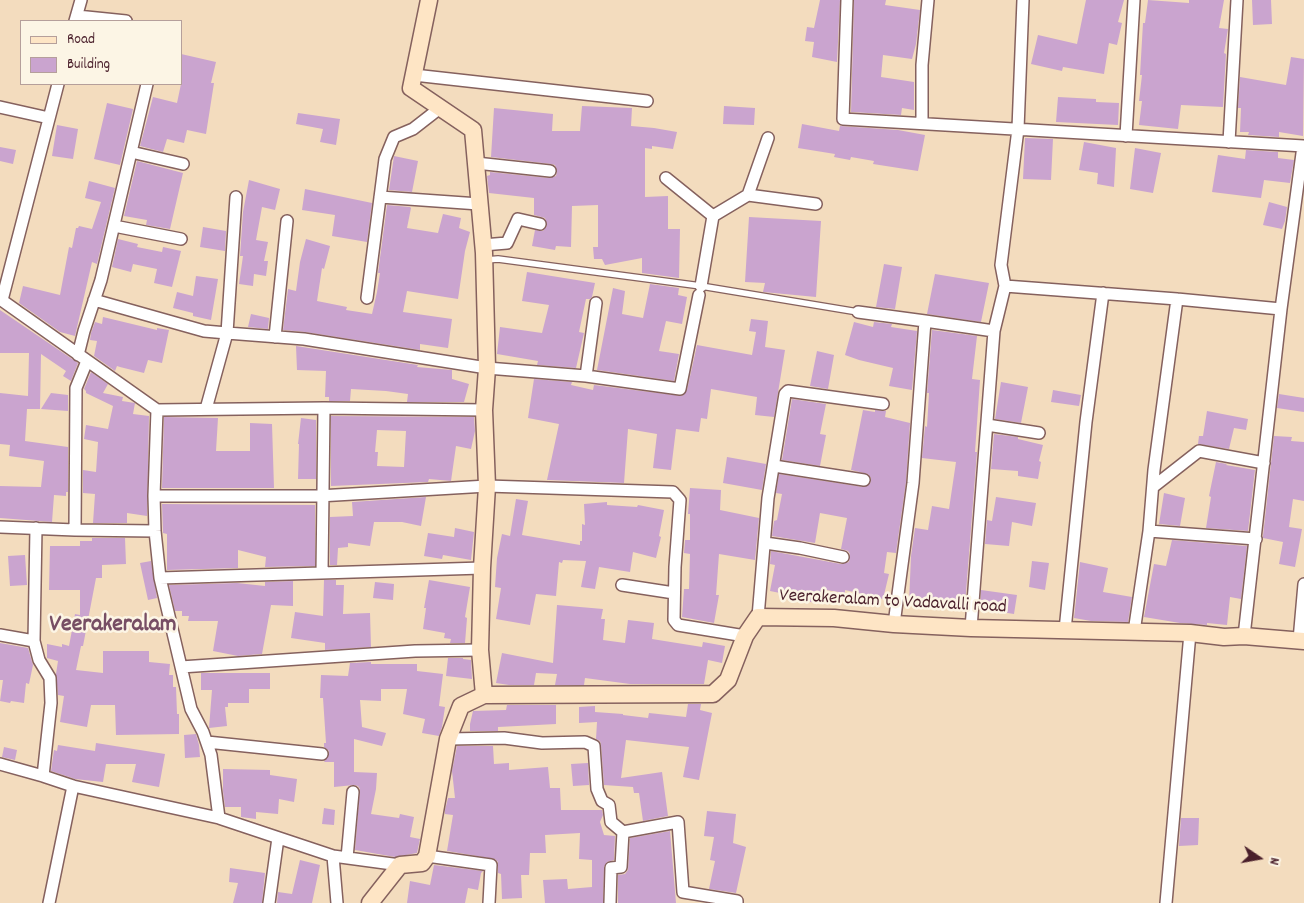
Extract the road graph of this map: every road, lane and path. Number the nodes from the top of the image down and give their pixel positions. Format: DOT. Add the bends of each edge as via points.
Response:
graph roads {
  1 [pos="81,0"];
  2 [pos="430,0"];
  3 [pos="847,0"];
  4 [pos="928,0"];
  5 [pos="1023,0"];
  6 [pos="1134,0"];
  7 [pos="1237,0"];
  8 [pos="76,19"];
  9 [pos="101,20"];
  10 [pos="414,75"];
  11 [pos="58,85"];
  12 [pos="147,85"];
  13 [pos="647,101"];
  14 [pos="0,107"];
  15 [pos="440,108"];
  16 [pos="49,118"];
  17 [pos="922,123"];
  18 [pos="1018,129"];
  19 [pos="1126,136"];
  20 [pos="768,138"];
  21 [pos="1229,142"];
  22 [pos="1304,146"];
  23 [pos="131,152"];
  24 [pos="476,163"];
  25 [pos="183,164"];
  26 [pos="550,170"];
  27 [pos="666,178"];
  28 [pos="748,195"];
  29 [pos="236,197"];
  30 [pos="380,197"];
  31 [pos="479,204"];
  32 [pos="816,204"];
  33 [pos="713,216"];
  34 [pos="287,221"];
  35 [pos="540,224"];
  36 [pos="114,226"];
  37 [pos="181,239"];
  38 [pos="484,253"];
  39 [pos="1005,286"];
  40 [pos="700,291"];
  41 [pos="1103,293"];
  42 [pos="367,298"];
  43 [pos="1177,298"];
  44 [pos="1,299"];
  45 [pos="94,300"];
  46 [pos="596,303"];
  47 [pos="1281,309"];
  48 [pos="858,312"];
  49 [pos="926,322"];
  50 [pos="994,331"];
  51 [pos="227,333"];
  52 [pos="275,337"];
  53 [pos="83,358"];
  54 [pos="487,368"];
  55 [pos="586,376"];
  56 [pos="883,404"];
  57 [pos="324,408"];
  58 [pos="206,409"];
  59 [pos="157,410"];
  60 [pos="484,410"];
  61 [pos="987,425"];
  62 [pos="1039,433"];
  63 [pos="1264,463"];
  64 [pos="774,466"];
  65 [pos="864,480"];
  66 [pos="487,486"];
  67 [pos="1152,488"];
  68 [pos="154,496"];
  69 [pos="324,496"];
  70 [pos="0,527"];
  71 [pos="36,528"];
  72 [pos="75,530"];
  73 [pos="1149,530"];
  74 [pos="154,531"];
  75 [pos="1256,539"];
  76 [pos="764,543"];
  77 [pos="843,557"];
  78 [pos="482,568"];
  79 [pos="322,573"];
  80 [pos="160,578"];
  81 [pos="1304,584"];
  82 [pos="622,585"];
  83 [pos="674,593"];
  84 [pos="758,618"];
  85 [pos="894,624"];
  86 [pos="971,628"];
  87 [pos="1065,630"];
  88 [pos="1134,632"];
  89 [pos="1190,633"];
  90 [pos="0,635"];
  91 [pos="745,636"];
  92 [pos="1244,636"];
  93 [pos="34,641"];
  94 [pos="1302,641"];
  95 [pos="480,650"];
  96 [pos="181,667"];
  97 [pos="484,695"];
  98 [pos="448,738"];
  99 [pos="207,742"];
  100 [pos="322,754"];
  101 [pos="0,764"];
  102 [pos="43,776"];
  103 [pos="73,786"];
  104 [pos="353,792"];
  105 [pos="219,818"];
  106 [pos="623,832"];
  107 [pos="278,838"];
  108 [pos="332,856"];
  109 [pos="427,856"];
  110 [pos="347,858"];
  111 [pos="400,865"];
  112 [pos="49,903"];
  113 [pos="268,903"];
  114 [pos="338,903"];
  115 [pos="370,903"];
  116 [pos="489,903"];
  117 [pos="610,903"];
  118 [pos="737,903"];
  119 [pos="1166,903"];
  1 -- 8 [label="street"];
  2 -- 10 [label="street"];
  3 -- 17 [label="street" via="843,118"];
  4 -- 17 [label="street" via="922,65"];
  5 -- 18 [label="street"];
  6 -- 19 [label="street"];
  7 -- 21 [label="street"];
  8 -- 9 [label="street"];
  10 -- 13 [label="street"];
  10 -- 15 [label="street" via="411,88"];
  11 -- 16 [label="street"];
  12 -- 23 [label="street"];
  14 -- 16 [label="street"];
  15 -- 24 [label="street" via="472,130"];
  15 -- 30 [label="street" via="413,129 394,137 385,159"];
  16 -- 44 [label="street"];
  17 -- 18 [label="street"];
  18 -- 19 [label="street"];
  18 -- 39 [label="street" via="1001,265"];
  19 -- 21 [label="street"];
  20 -- 28 [label="street"];
  21 -- 22 [label="street"];
  22 -- 47 [label="street"];
  23 -- 25 [label="street"];
  23 -- 36 [label="street"];
  24 -- 26 [label="street"];
  24 -- 31 [label="street"];
  27 -- 33 [label="street"];
  28 -- 32 [label="street"];
  28 -- 33 [label="street"];
  29 -- 51 [label="street"];
  30 -- 31 [label="street"];
  30 -- 42 [label="street"];
  31 -- 38 [label="street"];
  33 -- 40 [label="street"];
  34 -- 52 [label="street"];
  35 -- 38 [label="street" via="518,219 506,243"];
  36 -- 37 [label="street"];
  36 -- 45 [label="street"];
  38 -- 40 [label="lane" via="498,259"];
  38 -- 54 [label="street"];
  39 -- 41 [label="street"];
  39 -- 50 [label="street"];
  40 -- 48 [label="lane"];
  40 -- 55 [label="street" via="680,389"];
  41 -- 43 [label="street"];
  41 -- 87 [label="street"];
  43 -- 47 [label="street"];
  43 -- 67 [label="street"];
  44 -- 53 [label="street"];
  45 -- 51 [label="street" via="204,331"];
  45 -- 53 [label="street" via="84,331"];
  46 -- 55 [label="street"];
  47 -- 63 [label="street"];
  48 -- 49 [label="street"];
  49 -- 50 [label="street"];
  49 -- 85 [label="street" via="913,483"];
  50 -- 61 [label="street"];
  51 -- 52 [label="street"];
  51 -- 58 [label="street"];
  52 -- 54 [label="street"];
  53 -- 59 [label="street"];
  53 -- 72 [label="street" via="76,388"];
  54 -- 55 [label="street"];
  54 -- 60 [label="street"];
  56 -- 64 [label="street" via="788,390"];
  57 -- 58 [label="street"];
  57 -- 60 [label="street"];
  57 -- 69 [label="street"];
  58 -- 59 [label="street"];
  59 -- 68 [label="street"];
  60 -- 66 [label="street"];
  61 -- 62 [label="street"];
  61 -- 86 [label="street"];
  63 -- 67 [label="street" via="1199,451"];
  63 -- 75 [label="street"];
  64 -- 65 [label="street"];
  64 -- 76 [label="street"];
  66 -- 69 [label="street"];
  66 -- 78 [label="street"];
  66 -- 83 [label="street" via="673,492 680,500"];
  67 -- 73 [label="street"];
  68 -- 69 [label="street"];
  68 -- 74 [label="street"];
  69 -- 79 [label="street"];
  70 -- 71 [label="street"];
  71 -- 72 [label="street"];
  71 -- 93 [label="street"];
  72 -- 74 [label="street"];
  73 -- 75 [label="street"];
  73 -- 88 [label="street"];
  74 -- 80 [label="street"];
  75 -- 92 [label="street"];
  76 -- 77 [label="street"];
  76 -- 84 [label="street"];
  78 -- 79 [label="street"];
  78 -- 95 [label="street"];
  79 -- 80 [label="street"];
  80 -- 96 [label="street"];
  81 -- 94 [label="street"];
  82 -- 83 [label="street"];
  83 -- 91 [label="street" via="674,620 678,625"];
  84 -- 85 [label="street, Veerakeralam to Vadavalli road" via="834,618"];
  84 -- 91 [label="street, Veerakeralam to Vadavalli road"];
  85 -- 86 [label="street, Veerakeralam to Vadavalli road"];
  86 -- 87 [label="street, Veerakeralam to Vadavalli road"];
  87 -- 88 [label="street, Veerakeralam to Vadavalli road"];
  88 -- 89 [label="street, Veerakeralam to Vadavalli road"];
  89 -- 92 [label="street, Veerakeralam to Vadavalli road"];
  89 -- 119 [label="street"];
  90 -- 93 [label="street"];
  91 -- 97 [label="street, Veerakeralam to Vadavalli road" via="728,680 713,694"];
  92 -- 94 [label="street, Veerakeralam to Vadavalli road"];
  93 -- 102 [label="street" via="39,660 50,678 50,727"];
  95 -- 96 [label="street" via="415,651"];
  95 -- 97 [label="street"];
  96 -- 99 [label="street" via="191,709"];
  97 -- 98 [label="street, Veerakeralam to Vadavalli road" via="461,706"];
  98 -- 106 [label="street" via="585,742 594,746 597,789 602,801 609,804 611,822"];
  98 -- 109 [label="street, Veerakeralam to Vadavalli road"];
  99 -- 100 [label="street"];
  99 -- 105 [label="street"];
  101 -- 102 [label="street"];
  102 -- 103 [label="street"];
  103 -- 105 [label="street"];
  103 -- 112 [label="street"];
  104 -- 110 [label="street"];
  105 -- 107 [label="street"];
  106 -- 117 [label="street" via="621,867 611,868"];
  106 -- 118 [label="street" via="678,822 683,892"];
  107 -- 108 [label="street"];
  107 -- 113 [label="street"];
  108 -- 110 [label="street"];
  108 -- 114 [label="street"];
  109 -- 111 [label="street" via="422,863"];
  109 -- 116 [label="street" via="491,865"];
  110 -- 111 [label="street"];
  111 -- 115 [label="street"];
}
